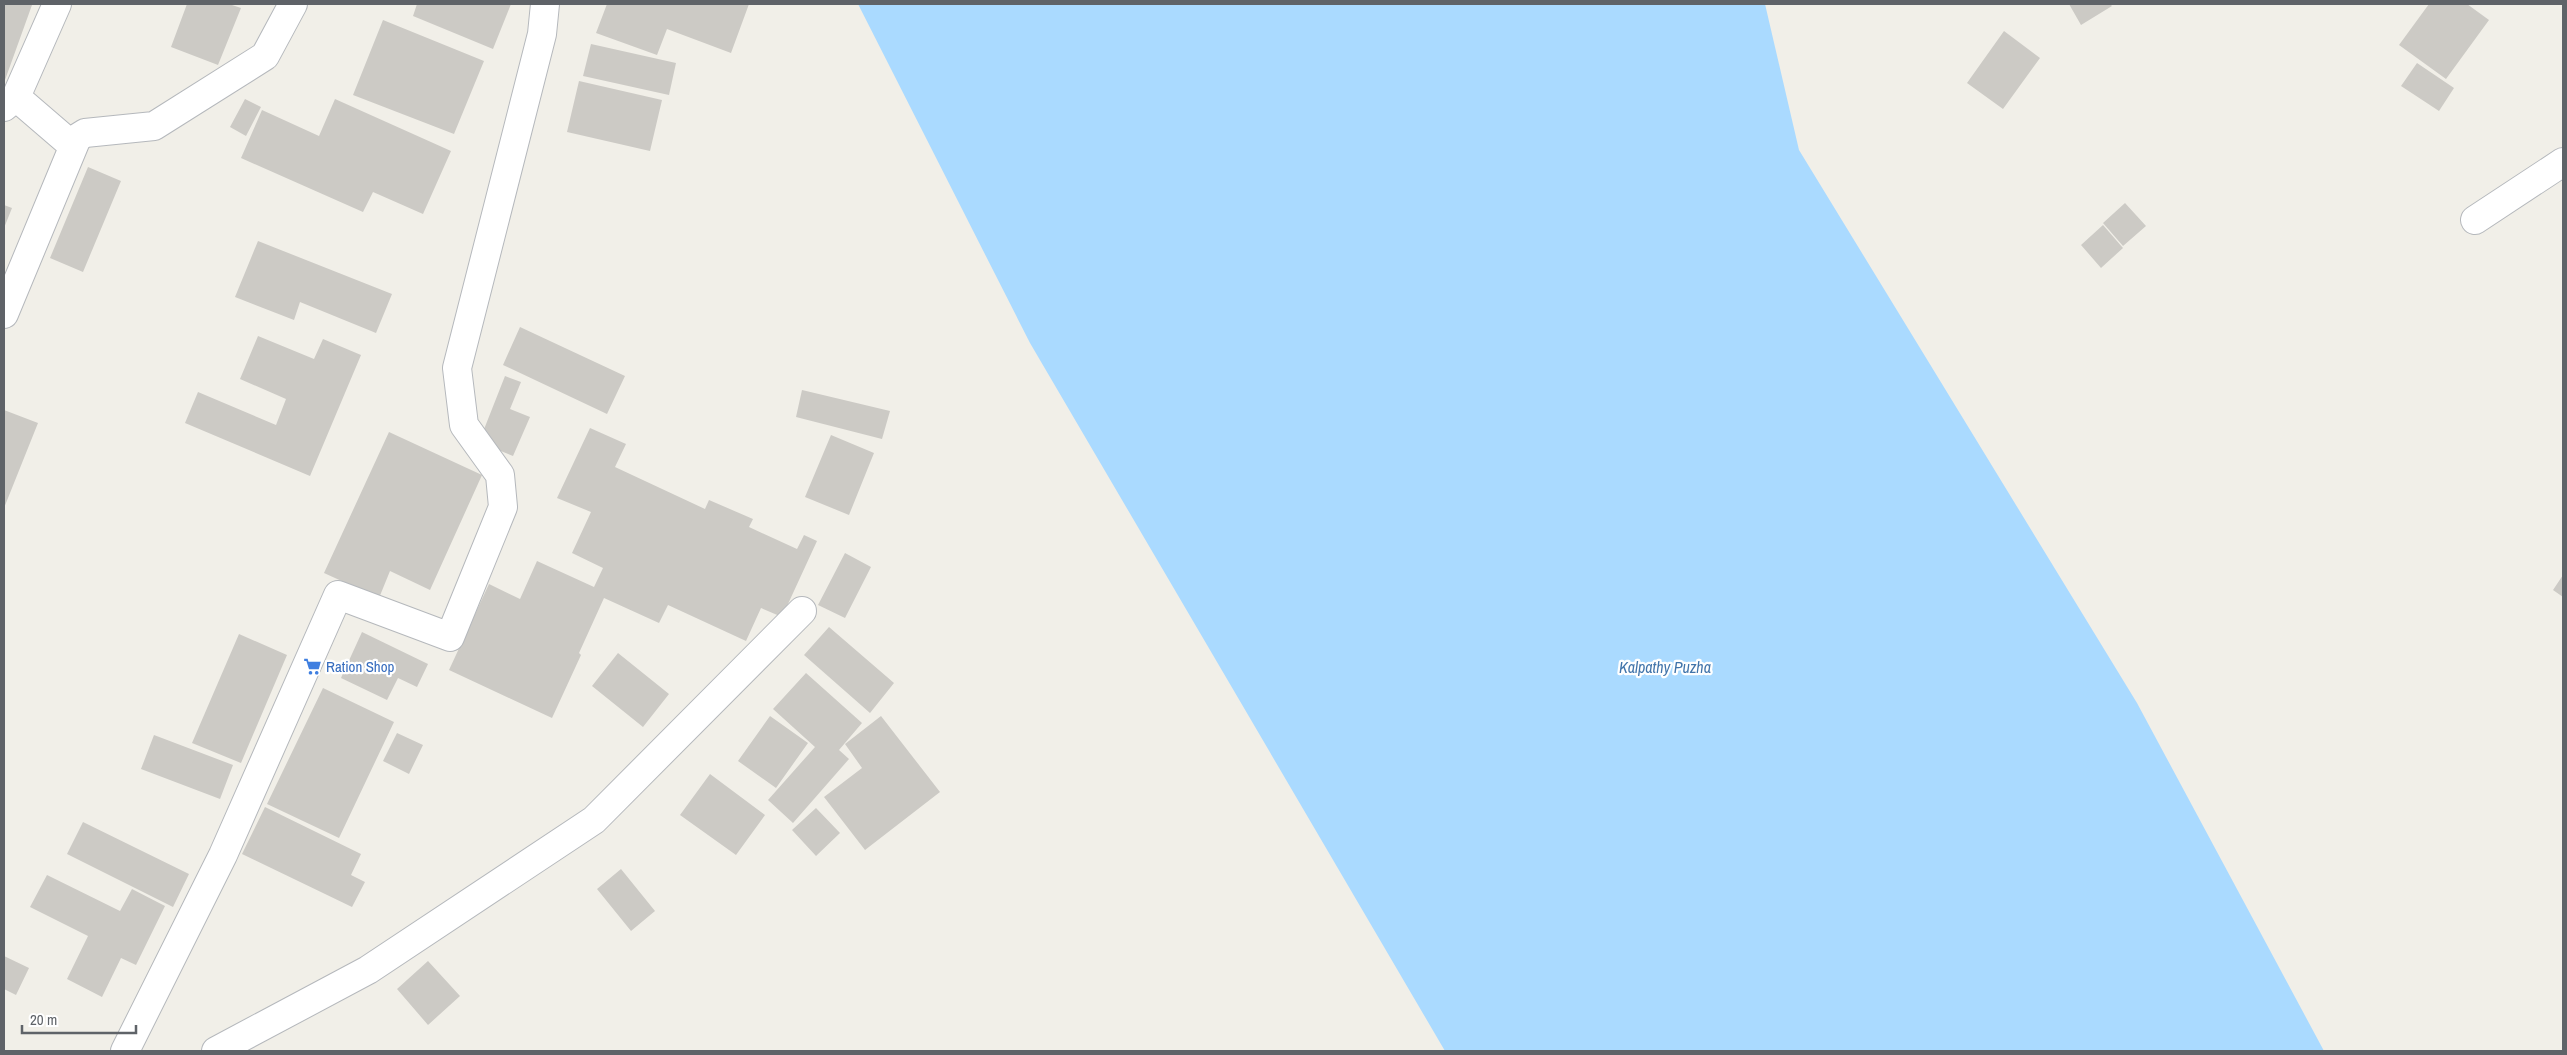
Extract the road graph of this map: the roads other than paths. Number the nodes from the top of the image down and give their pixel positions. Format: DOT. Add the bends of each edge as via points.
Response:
graph roads {
  1 [pos="57,4"];
  2 [pos="292,4"];
  3 [pos="545,4"];
  4 [pos="10,102"];
  5 [pos="73,146"];
  6 [pos="2563,162"];
  7 [pos="2475,220"];
  8 [pos="4,314"];
  9 [pos="802,611"];
  10 [pos="125,1051"];
  11 [pos="216,1051"];
  1 -- 4 [label="street"];
  2 -- 5 [label="street" via="265,56 154,126 85,132"];
  3 -- 10 [label="street" via="542,34 457,368 464,425 500,475 502,507 450,637 338,595 223,855"];
  4 -- 5 [label="street"];
  5 -- 8 [label="street"];
  6 -- 7 [label="street"];
  9 -- 11 [label="street" via="594,820 368,970"];
}
